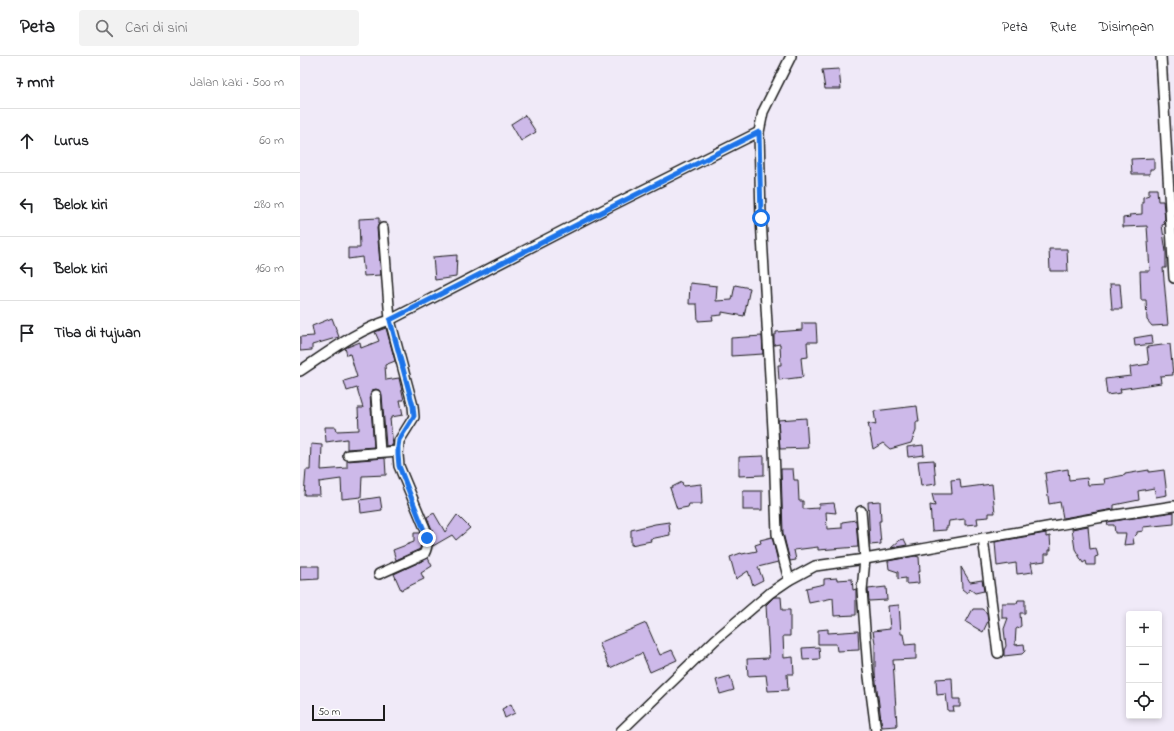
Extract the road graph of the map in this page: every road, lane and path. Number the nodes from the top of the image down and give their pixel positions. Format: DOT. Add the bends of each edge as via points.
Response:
graph roads {
  1 [pos="790,56"];
  2 [pos="1161,56"];
  3 [pos="759,132"];
  4 [pos="383,228"];
  5 [pos="1172,233"];
  6 [pos="1174,278"];
  7 [pos="390,320"];
  8 [pos="300,371"];
  9 [pos="376,395"];
  10 [pos="398,451"];
  11 [pos="380,452"];
  12 [pos="348,455"];
  13 [pos="1174,506"];
  14 [pos="861,511"];
  15 [pos="984,538"];
  16 [pos="865,560"];
  17 [pos="379,574"];
  18 [pos="789,580"];
  19 [pos="998,653"];
  20 [pos="621,731"];
  21 [pos="876,731"];
  1 -- 3 [label="street" via="764,112"];
  2 -- 5 [label="street"];
  3 -- 7 [label="street"];
  3 -- 18 [label="street" via="777,534"];
  4 -- 7 [label="street"];
  5 -- 6 [label="street"];
  7 -- 8 [label="street" via="346,340"];
  7 -- 10 [label="street" via="414,416 399,440"];
  9 -- 11 [label="street"];
  10 -- 11 [label="street"];
  10 -- 17 [label="street" via="399,466 426,533 427,548 424,554"];
  11 -- 12 [label="street"];
  13 -- 15 [label="street"];
  14 -- 16 [label="street"];
  15 -- 16 [label="street"];
  15 -- 19 [label="street"];
  16 -- 18 [label="street" via="815,566"];
  16 -- 21 [label="street" via="862,596"];
  18 -- 20 [label="street" via="715,640"];
}
